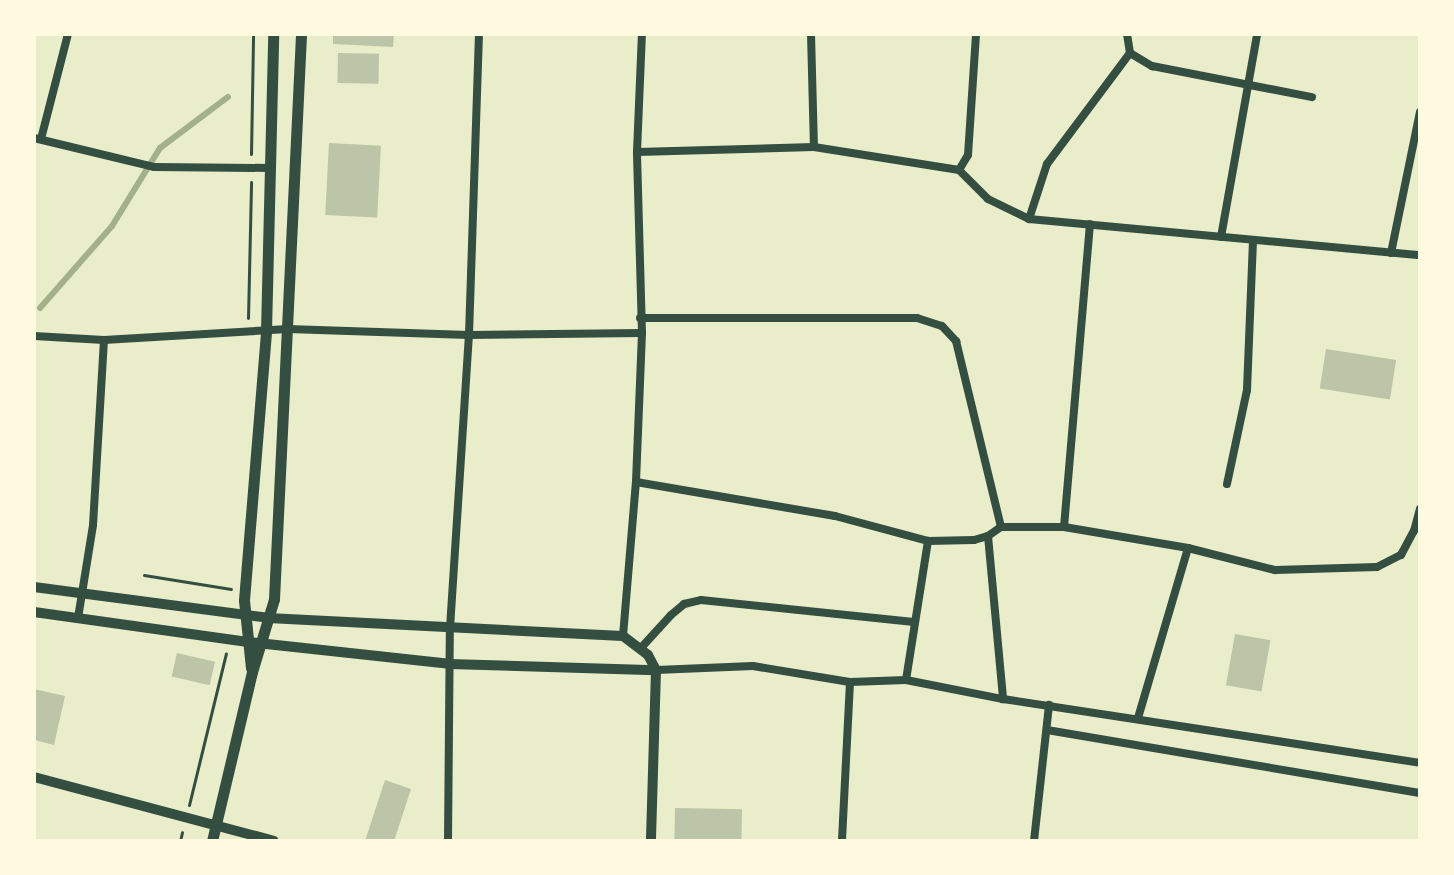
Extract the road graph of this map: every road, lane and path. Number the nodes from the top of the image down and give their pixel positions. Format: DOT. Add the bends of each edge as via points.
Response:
graph roads {
  1 [pos="68,34"];
  2 [pos="253,34"];
  3 [pos="273,34"];
  4 [pos="301,34"];
  5 [pos="479,34"];
  6 [pos="642,34"];
  7 [pos="811,34"];
  8 [pos="976,34"];
  9 [pos="1127,34"];
  10 [pos="1257,34"];
  11 [pos="1130,53"];
  12 [pos="1250,83"];
  13 [pos="1312,97"];
  14 [pos="1420,112"];
  15 [pos="37,138"];
  16 [pos="814,147"];
  17 [pos="637,152"];
  18 [pos="251,168"];
  19 [pos="269,168"];
  20 [pos="959,170"];
  21 [pos="1029,219"];
  22 [pos="1090,224"];
  23 [pos="1221,237"];
  24 [pos="1253,240"];
  25 [pos="1391,253"];
  26 [pos="1420,255"];
  27 [pos="640,318"];
  28 [pos="288,329"];
  29 [pos="266,331"];
  30 [pos="248,332"];
  31 [pos="642,333"];
  32 [pos="469,335"];
  33 [pos="34,336"];
  34 [pos="104,340"];
  35 [pos="636,482"];
  36 [pos="1227,484"];
  37 [pos="1420,509"];
  38 [pos="1001,527"];
  39 [pos="1064,527"];
  40 [pos="988,536"];
  41 [pos="928,541"];
  42 [pos="1188,548"];
  43 [pos="144,575"];
  44 [pos="34,587"];
  45 [pos="81,593"];
  46 [pos="34,612"];
  47 [pos="229,613"];
  48 [pos="244,615"];
  49 [pos="78,618"];
  50 [pos="268,618"];
  51 [pos="914,622"];
  52 [pos="450,628"];
  53 [pos="623,636"];
  54 [pos="227,639"];
  55 [pos="248,642"];
  56 [pos="263,643"];
  57 [pos="640,649"];
  58 [pos="449,664"];
  59 [pos="656,670"];
  60 [pos="252,672"];
  61 [pos="906,680"];
  62 [pos="850,682"];
  63 [pos="1003,699"];
  64 [pos="1049,705"];
  65 [pos="1138,718"];
  66 [pos="1047,730"];
  67 [pos="1420,763"];
  68 [pos="34,777"];
  69 [pos="1420,793"];
  70 [pos="186,816"];
  71 [pos="218,824"];
  72 [pos="180,841"];
  73 [pos="212,841"];
  74 [pos="274,841"];
  75 [pos="448,841"];
  76 [pos="651,841"];
  77 [pos="842,841"];
  78 [pos="1034,841"];
  1 -- 15 [label="street"];
  2 -- 18 [label="path"];
  3 -- 19 [label="main road"];
  4 -- 28 [label="main road"];
  5 -- 32 [label="street"];
  6 -- 17 [label="street"];
  7 -- 16 [label="street"];
  8 -- 20 [label="street" via="968,155"];
  9 -- 11 [label="street"];
  10 -- 12 [label="street"];
  11 -- 12 [label="street" via="1152,66"];
  11 -- 21 [label="street" via="1047,164"];
  12 -- 13 [label="street"];
  12 -- 23 [label="street"];
  14 -- 25 [label="street"];
  15 -- 18 [label="street" via="154,167"];
  16 -- 17 [label="street"];
  16 -- 20 [label="street"];
  17 -- 27 [label="street"];
  18 -- 19 [label="street"];
  18 -- 30 [label="path"];
  19 -- 29 [label="main road"];
  20 -- 21 [label="street" via="988,199"];
  21 -- 22 [label="street"];
  22 -- 23 [label="street"];
  22 -- 39 [label="street"];
  23 -- 24 [label="street"];
  24 -- 25 [label="street"];
  24 -- 36 [label="street" via="1247,390"];
  25 -- 26 [label="street"];
  27 -- 31 [label="street"];
  27 -- 38 [label="street" via="917,318 942,326 956,341"];
  28 -- 29 [label="street"];
  28 -- 32 [label="street"];
  28 -- 50 [label="main road" via="274,599"];
  29 -- 30 [label="street"];
  29 -- 48 [label="main road"];
  30 -- 34 [label="street"];
  31 -- 32 [label="street"];
  31 -- 35 [label="street"];
  32 -- 52 [label="street"];
  33 -- 34 [label="street"];
  34 -- 45 [label="street" via="93,525"];
  35 -- 41 [label="street" via="835,516"];
  35 -- 53 [label="street"];
  37 -- 42 [label="street" via="1401,555 1377,567 1275,570"];
  38 -- 39 [label="street"];
  38 -- 40 [label="street"];
  39 -- 42 [label="street"];
  40 -- 41 [label="street"];
  40 -- 63 [label="street"];
  41 -- 51 [label="street"];
  42 -- 65 [label="street"];
  43 -- 47 [label="path" via="231,589"];
  44 -- 45 [label="street"];
  45 -- 47 [label="street"];
  45 -- 49 [label="street"];
  46 -- 49 [label="street"];
  47 -- 48 [label="street"];
  48 -- 50 [label="street"];
  48 -- 55 [label="main road"];
  49 -- 54 [label="street"];
  50 -- 52 [label="street"];
  50 -- 56 [label="main road"];
  51 -- 57 [label="street" via="701,600 684,604"];
  51 -- 61 [label="street"];
  52 -- 53 [label="street"];
  52 -- 58 [label="street"];
  53 -- 57 [label="street"];
  54 -- 55 [label="street"];
  54 -- 70 [label="path"];
  55 -- 56 [label="street"];
  55 -- 60 [label="main road"];
  56 -- 58 [label="street"];
  56 -- 60 [label="main road"];
  57 -- 59 [label="street"];
  58 -- 59 [label="street"];
  58 -- 75 [label="street"];
  59 -- 62 [label="street" via="753,666"];
  59 -- 76 [label="street"];
  60 -- 71 [label="main road"];
  61 -- 62 [label="street"];
  61 -- 63 [label="street"];
  62 -- 77 [label="street"];
  63 -- 64 [label="street"];
  64 -- 65 [label="street"];
  64 -- 66 [label="street"];
  65 -- 67 [label="street"];
  66 -- 69 [label="street"];
  66 -- 78 [label="street"];
  68 -- 70 [label="street"];
  70 -- 71 [label="street"];
  70 -- 72 [label="path"];
  71 -- 73 [label="main road"];
  71 -- 74 [label="street"];
}
